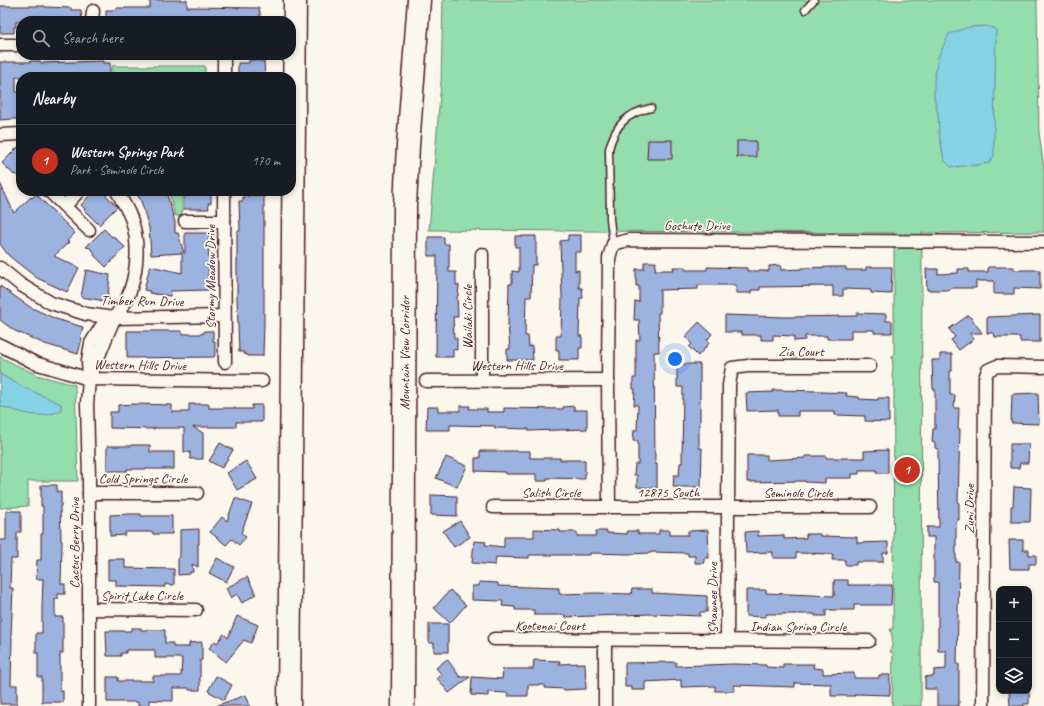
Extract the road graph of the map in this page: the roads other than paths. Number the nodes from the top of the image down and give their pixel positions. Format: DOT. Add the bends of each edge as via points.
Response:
graph roads {
  1 [pos="295,0"];
  2 [pos="419,0"];
  3 [pos="814,0"];
  4 [pos="805,10"];
  5 [pos="295,16"];
  6 [pos="0,45"];
  7 [pos="16,45"];
  8 [pos="224,60"];
  9 [pos="294,60"];
  10 [pos="224,72"];
  11 [pos="294,72"];
  12 [pos="651,108"];
  13 [pos="16,134"];
  14 [pos="0,135"];
  15 [pos="54,196"];
  16 [pos="74,196"];
  17 [pos="120,196"];
  18 [pos="224,196"];
  19 [pos="293,196"];
  20 [pos="65,206"];
  21 [pos="185,221"];
  22 [pos="224,221"];
  23 [pos="89,230"];
  24 [pos="1044,242"];
  25 [pos="613,244"];
  26 [pos="482,254"];
  27 [pos="0,268"];
  28 [pos="224,316"];
  29 [pos="114,318"];
  30 [pos="0,345"];
  31 [pos="225,362"];
  32 [pos="870,366"];
  33 [pos="1044,367"];
  34 [pos="732,368"];
  35 [pos="89,379"];
  36 [pos="482,380"];
  37 [pos="608,380"];
  38 [pos="262,381"];
  39 [pos="426,381"];
  40 [pos="89,493"];
  41 [pos="197,494"];
  42 [pos="493,507"];
  43 [pos="609,507"];
  44 [pos="870,507"];
  45 [pos="727,508"];
  46 [pos="89,609"];
  47 [pos="196,610"];
  48 [pos="494,640"];
  49 [pos="605,640"];
  50 [pos="727,640"];
  51 [pos="869,641"];
  52 [pos="89,706"];
  53 [pos="289,706"];
  54 [pos="403,706"];
  55 [pos="605,706"];
  56 [pos="983,706"];
  1 -- 5 [label="highway"];
  2 -- 54 [label="highway, Mountain View Corridor" via="405,206"];
  3 -- 4 [label="lane"];
  6 -- 7 [label="street"];
  8 -- 10 [label="street"];
  9 -- 11 [label="highway"];
  12 -- 25 [label="lane" via="628,117 619,125 611,141 610,219"];
  13 -- 14 [label="street"];
  15 -- 20 [label="street"];
  16 -- 20 [label="street"];
  17 -- 29 [label="street" via="132,221 137,249 135,274 126,300"];
  18 -- 22 [label="street, Stormy Meadow Drive"];
  19 -- 53 [label="highway"];
  20 -- 23 [label="street"];
  21 -- 22 [label="street"];
  22 -- 28 [label="street, Stormy Meadow Drive"];
  24 -- 25 [label="street, Goshute Drive" via="628,240"];
  25 -- 37 [label="street" via="609,258"];
  26 -- 36 [label="street, Wailaki Circle"];
  27 -- 29 [label="street, Timber Run Drive" via="50,304 86,314"];
  28 -- 29 [label="street, Timber Run Drive"];
  28 -- 31 [label="street, Stormy Meadow Drive"];
  29 -- 35 [label="street"];
  30 -- 35 [label="street, Western Hills Drive" via="35,364"];
  32 -- 34 [label="street, Zia Court"];
  33 -- 56 [label="street, Zuni Drive" via="998,366 988,370 985,378"];
  34 -- 45 [label="street, Shawnee Drive" via="729,384"];
  35 -- 38 [label="street, Western Hills Drive"];
  35 -- 40 [label="street, Cactus Berry Drive"];
  36 -- 37 [label="street, Western Hills Drive"];
  36 -- 39 [label="street, Western Hills Drive"];
  37 -- 43 [label="street"];
  40 -- 41 [label="street, Cold Springs Circle"];
  40 -- 46 [label="street, Cactus Berry Drive"];
  42 -- 43 [label="street, Salish Circle"];
  43 -- 45 [label="street, 12875 South"];
  44 -- 45 [label="street, Seminole Circle"];
  45 -- 50 [label="street, Shawnee Drive"];
  46 -- 47 [label="street, Spirit Lake Circle"];
  46 -- 52 [label="street, Cactus Berry Drive"];
  48 -- 49 [label="street, Kootenai Court"];
  49 -- 50 [label="street, Shawnee Drive"];
  49 -- 55 [label="street"];
  50 -- 51 [label="street, Indian Spring Circle"];
}
